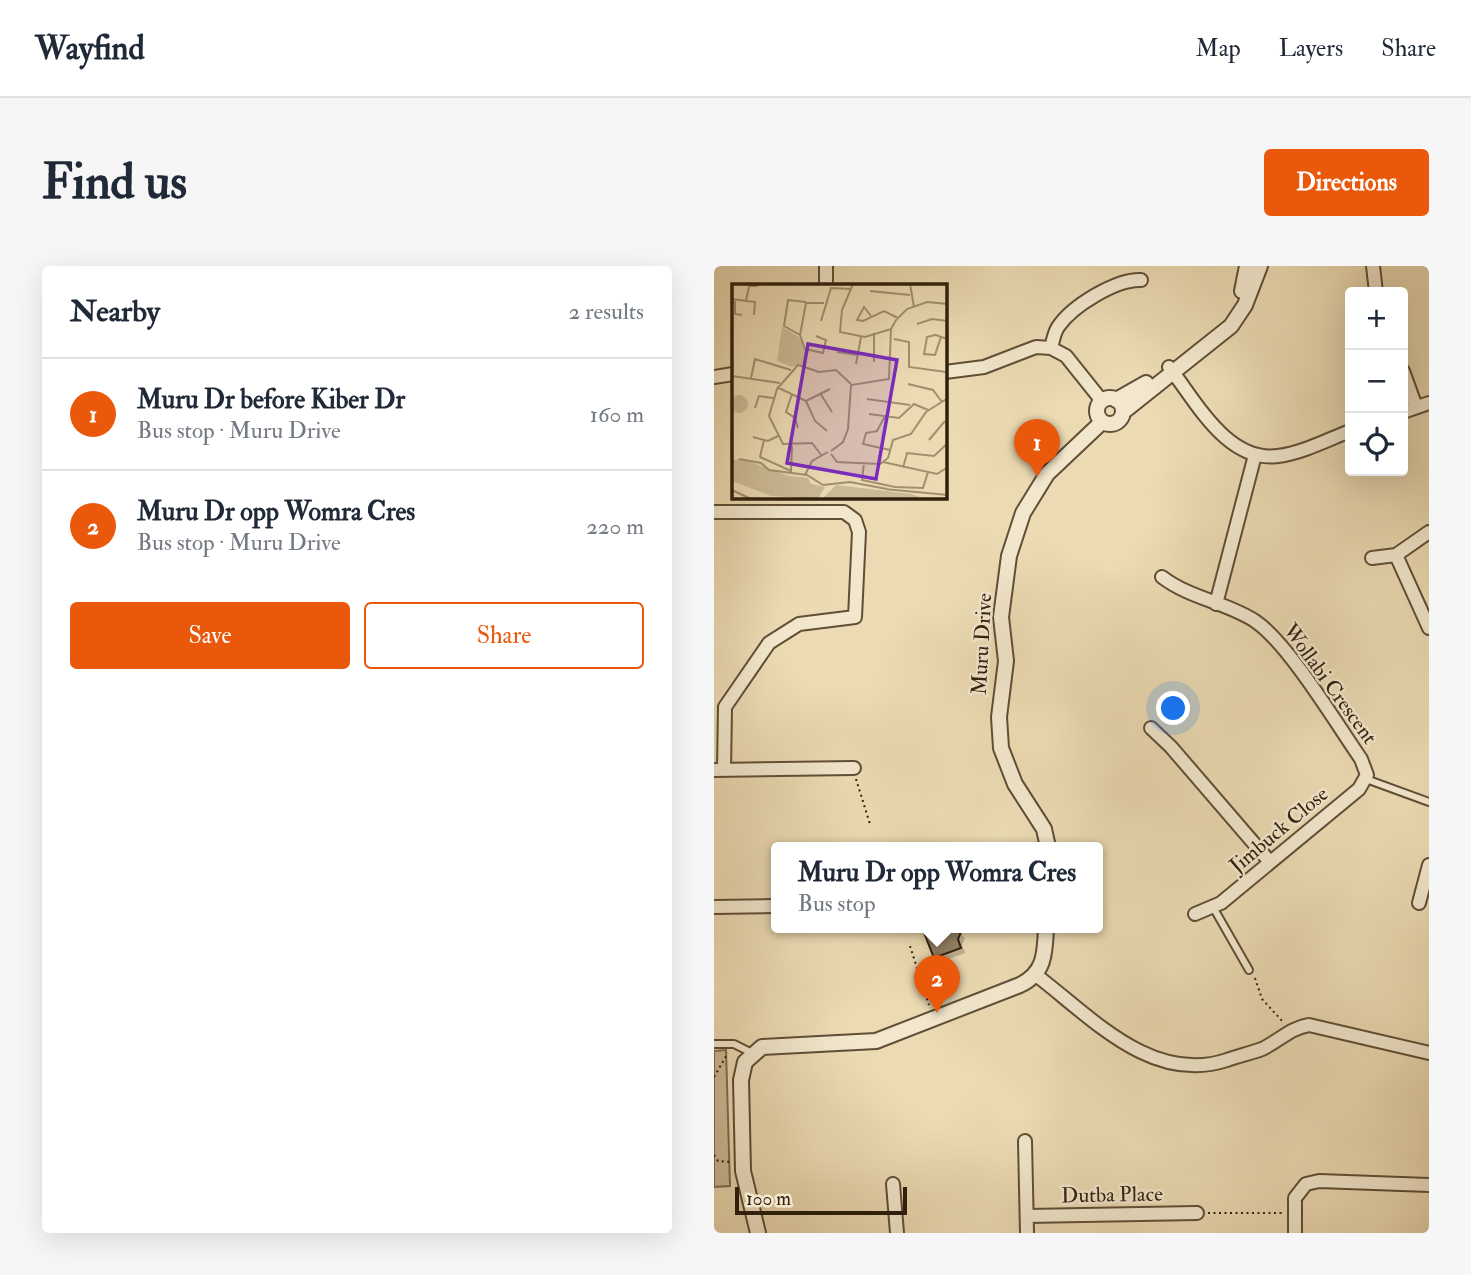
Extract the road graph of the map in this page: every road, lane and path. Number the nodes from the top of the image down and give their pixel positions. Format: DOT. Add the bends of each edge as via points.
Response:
graph roads {
  1 [pos="826,266"];
  2 [pos="1247,266"];
  3 [pos="1260,266"];
  4 [pos="1373,266"];
  5 [pos="1142,280"];
  6 [pos="826,284"];
  7 [pos="1376,287"];
  8 [pos="1051,348"];
  9 [pos="1171,370"];
  10 [pos="947,372"];
  11 [pos="732,374"];
  12 [pos="714,377"];
  13 [pos="1408,385"];
  14 [pos="1429,403"];
  15 [pos="1114,404"];
  16 [pos="1416,407"];
  17 [pos="1408,410"];
  18 [pos="1102,422"];
  19 [pos="1345,433"];
  20 [pos="1255,455"];
  21 [pos="714,513"];
  22 [pos="1429,532"];
  23 [pos="1396,555"];
  24 [pos="1372,558"];
  25 [pos="1162,577"];
  26 [pos="1216,604"];
  27 [pos="1429,628"];
  28 [pos="1151,728"];
  29 [pos="855,768"];
  30 [pos="719,770"];
  31 [pos="1366,779"];
  32 [pos="1429,802"];
  33 [pos="870,824"];
  34 [pos="1047,842"];
  35 [pos="1270,862"];
  36 [pos="1429,865"];
  37 [pos="1419,903"];
  38 [pos="771,906"];
  39 [pos="714,907"];
  40 [pos="1213,907"];
  41 [pos="1195,914"];
  42 [pos="1046,933"];
  43 [pos="910,946"];
  44 [pos="1249,970"];
  45 [pos="1036,975"];
  46 [pos="930,1010"];
  47 [pos="1288,1032"];
  48 [pos="714,1044"];
  49 [pos="734,1044"];
  50 [pos="752,1053"];
  51 [pos="1429,1053"];
  52 [pos="714,1077"];
  53 [pos="1025,1141"];
  54 [pos="714,1155"];
  55 [pos="743,1164"];
  56 [pos="893,1184"];
  57 [pos="1429,1185"];
  58 [pos="1197,1213"];
  59 [pos="1294,1213"];
  60 [pos="1027,1216"];
  61 [pos="758,1233"];
  62 [pos="897,1233"];
  63 [pos="1027,1233"];
  64 [pos="1295,1233"];
  1 -- 6 [label="street"];
  2 -- 9 [label="street" via="1232,313"];
  3 -- 9 [label="street" via="1231,326"];
  4 -- 7 [label="street"];
  5 -- 8 [label="street" via="1124,281 1103,290 1060,324"];
  8 -- 10 [label="street" via="1036,347 984,367"];
  8 -- 15 [label="street" via="1066,356"];
  9 -- 15 [label="street"];
  9 -- 20 [label="street" via="1227,439"];
  11 -- 12 [label="street"];
  13 -- 16 [label="street"];
  14 -- 16 [label="street"];
  15 -- 18 [label="street" via="1097,411"];
  15 -- 18 [label="street, Muru Drive" via="1118,422"];
  16 -- 17 [label="street"];
  18 -- 34 [label="street, Muru Drive" via="1047,474 1023,513 1009,556 1001,617 1006,661 1000,707 1002,748 1015,784 1044,829"];
  19 -- 20 [label="street" via="1282,456"];
  20 -- 26 [label="street"];
  21 -- 30 [label="street" via="839,511 859,518 855,617 799,624 769,643 724,707"];
  22 -- 23 [label="street"];
  23 -- 24 [label="street"];
  23 -- 27 [label="street"];
  25 -- 26 [label="street, Wollabi Crescent" via="1189,595"];
  26 -- 31 [label="street, Wollabi Crescent" via="1255,621 1273,637 1361,758"];
  28 -- 35 [label="street"];
  29 -- 30 [label="street"];
  29 -- 33 [label="path"];
  31 -- 32 [label="lane, Wollabi Crescent"];
  31 -- 35 [label="street, Jimbuck Close"];
  35 -- 40 [label="street, Jimbuck Close"];
  36 -- 37 [label="street"];
  38 -- 39 [label="street"];
  40 -- 41 [label="street, Jimbuck Close"];
  40 -- 44 [label="lane"];
  42 -- 45 [label="street" via="1044,960"];
  43 -- 46 [label="path"];
  44 -- 47 [label="path" via="1262,999"];
  45 -- 47 [label="street" via="1134,1049 1162,1062 1215,1064 1262,1048"];
  45 -- 50 [label="street" via="881,1039 773,1045"];
  47 -- 51 [label="street" via="1323,1026"];
  48 -- 49 [label="lane"];
  49 -- 50 [label="lane"];
  49 -- 52 [label="path"];
  50 -- 55 [label="street" via="741,1080"];
  53 -- 60 [label="street"];
  54 -- 55 [label="path" via="718,1161"];
  55 -- 61 [label="street"];
  56 -- 62 [label="street"];
  57 -- 59 [label="street" via="1312,1182 1298,1192"];
  58 -- 59 [label="path"];
  58 -- 60 [label="street, Dutba Place"];
  59 -- 64 [label="street"];
  60 -- 63 [label="street"];
}
